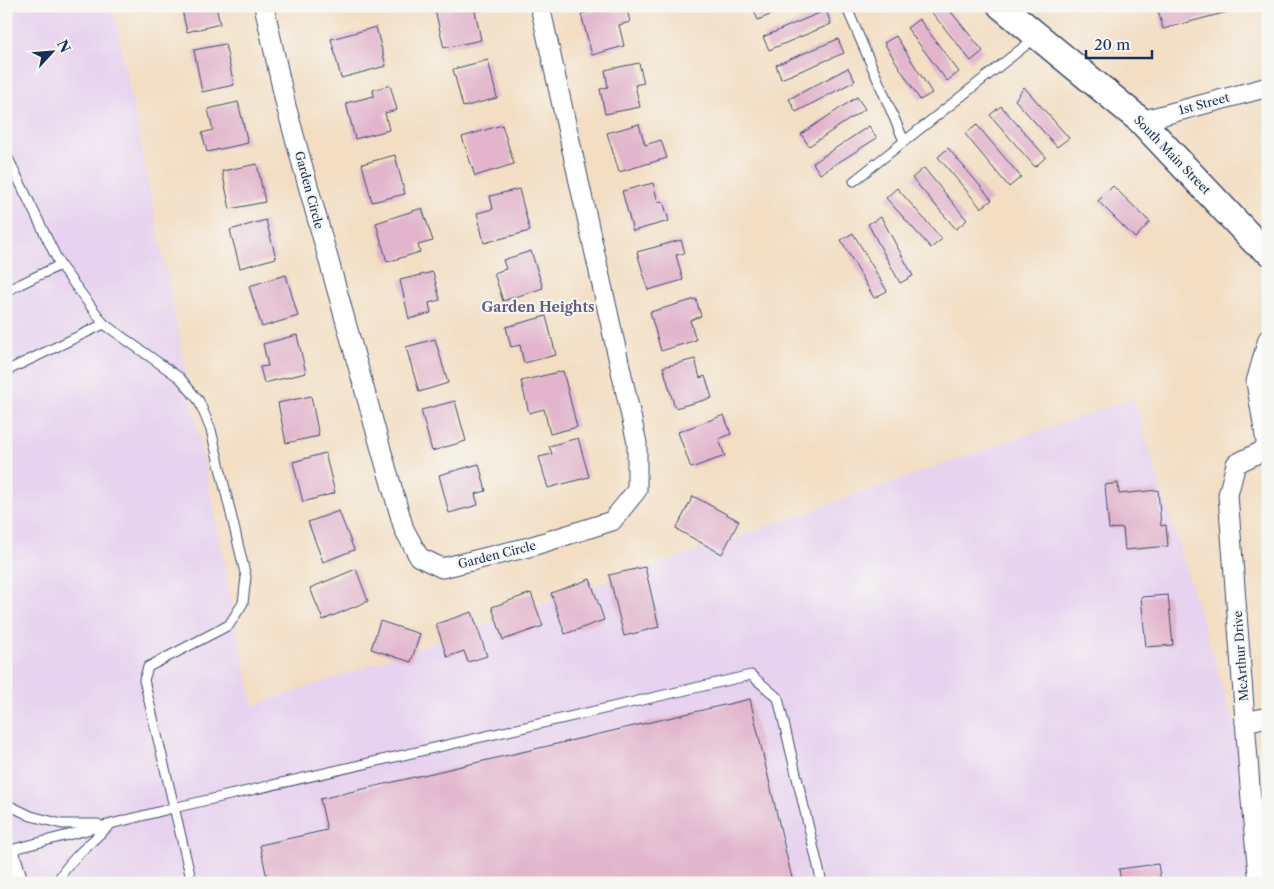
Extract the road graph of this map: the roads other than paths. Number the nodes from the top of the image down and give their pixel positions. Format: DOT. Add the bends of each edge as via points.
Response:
graph roads {
  1 [pos="264,6"];
  2 [pos="540,6"];
  3 [pos="846,6"];
  4 [pos="1001,6"];
  5 [pos="1037,36"];
  6 [pos="1268,87"];
  7 [pos="1141,121"];
  8 [pos="904,141"];
  9 [pos="6,154"];
  10 [pos="854,181"];
  11 [pos="1268,251"];
  12 [pos="60,265"];
  13 [pos="6,291"];
  14 [pos="104,324"];
  15 [pos="1268,339"];
  16 [pos="6,370"];
  17 [pos="1268,448"];
  18 [pos="1268,717"];
  19 [pos="1245,722"];
  20 [pos="6,804"];
  21 [pos="173,808"];
  22 [pos="111,824"];
  23 [pos="6,851"];
  24 [pos="6,857"];
  25 [pos="14,883"];
  26 [pos="57,883"];
  27 [pos="192,883"];
  28 [pos="822,883"];
  29 [pos="1259,883"];
  1 -- 2 [label="street, Garden Circle" via="286,106 404,529 419,557 442,568 612,522 637,490 637,443"];
  3 -- 8 [label="lane"];
  4 -- 5 [label="street, South Main Street"];
  5 -- 7 [label="street, South Main Street"];
  5 -- 8 [label="lane"];
  6 -- 7 [label="street, 1st Street"];
  7 -- 11 [label="street, South Main Street" via="1255,242"];
  8 -- 10 [label="lane"];
  9 -- 12 [label="lane"];
  12 -- 13 [label="lane"];
  12 -- 14 [label="lane"];
  14 -- 16 [label="lane"];
  14 -- 21 [label="lane" via="180,378 199,400 211,430 246,577 243,603 229,625 148,667 144,680"];
  15 -- 17 [label="street" via="1256,382"];
  17 -- 19 [label="street, McArthur Drive" via="1236,464 1228,495"];
  18 -- 19 [label="street"];
  19 -- 29 [label="street, McArthur Drive"];
  20 -- 22 [label="lane" via="31,816 62,824"];
  21 -- 22 [label="lane"];
  21 -- 27 [label="lane"];
  21 -- 28 [label="lane" via="751,675 778,698"];
  22 -- 23 [label="lane"];
  22 -- 26 [label="lane" via="80,853"];
  24 -- 25 [label="main road"];
}
